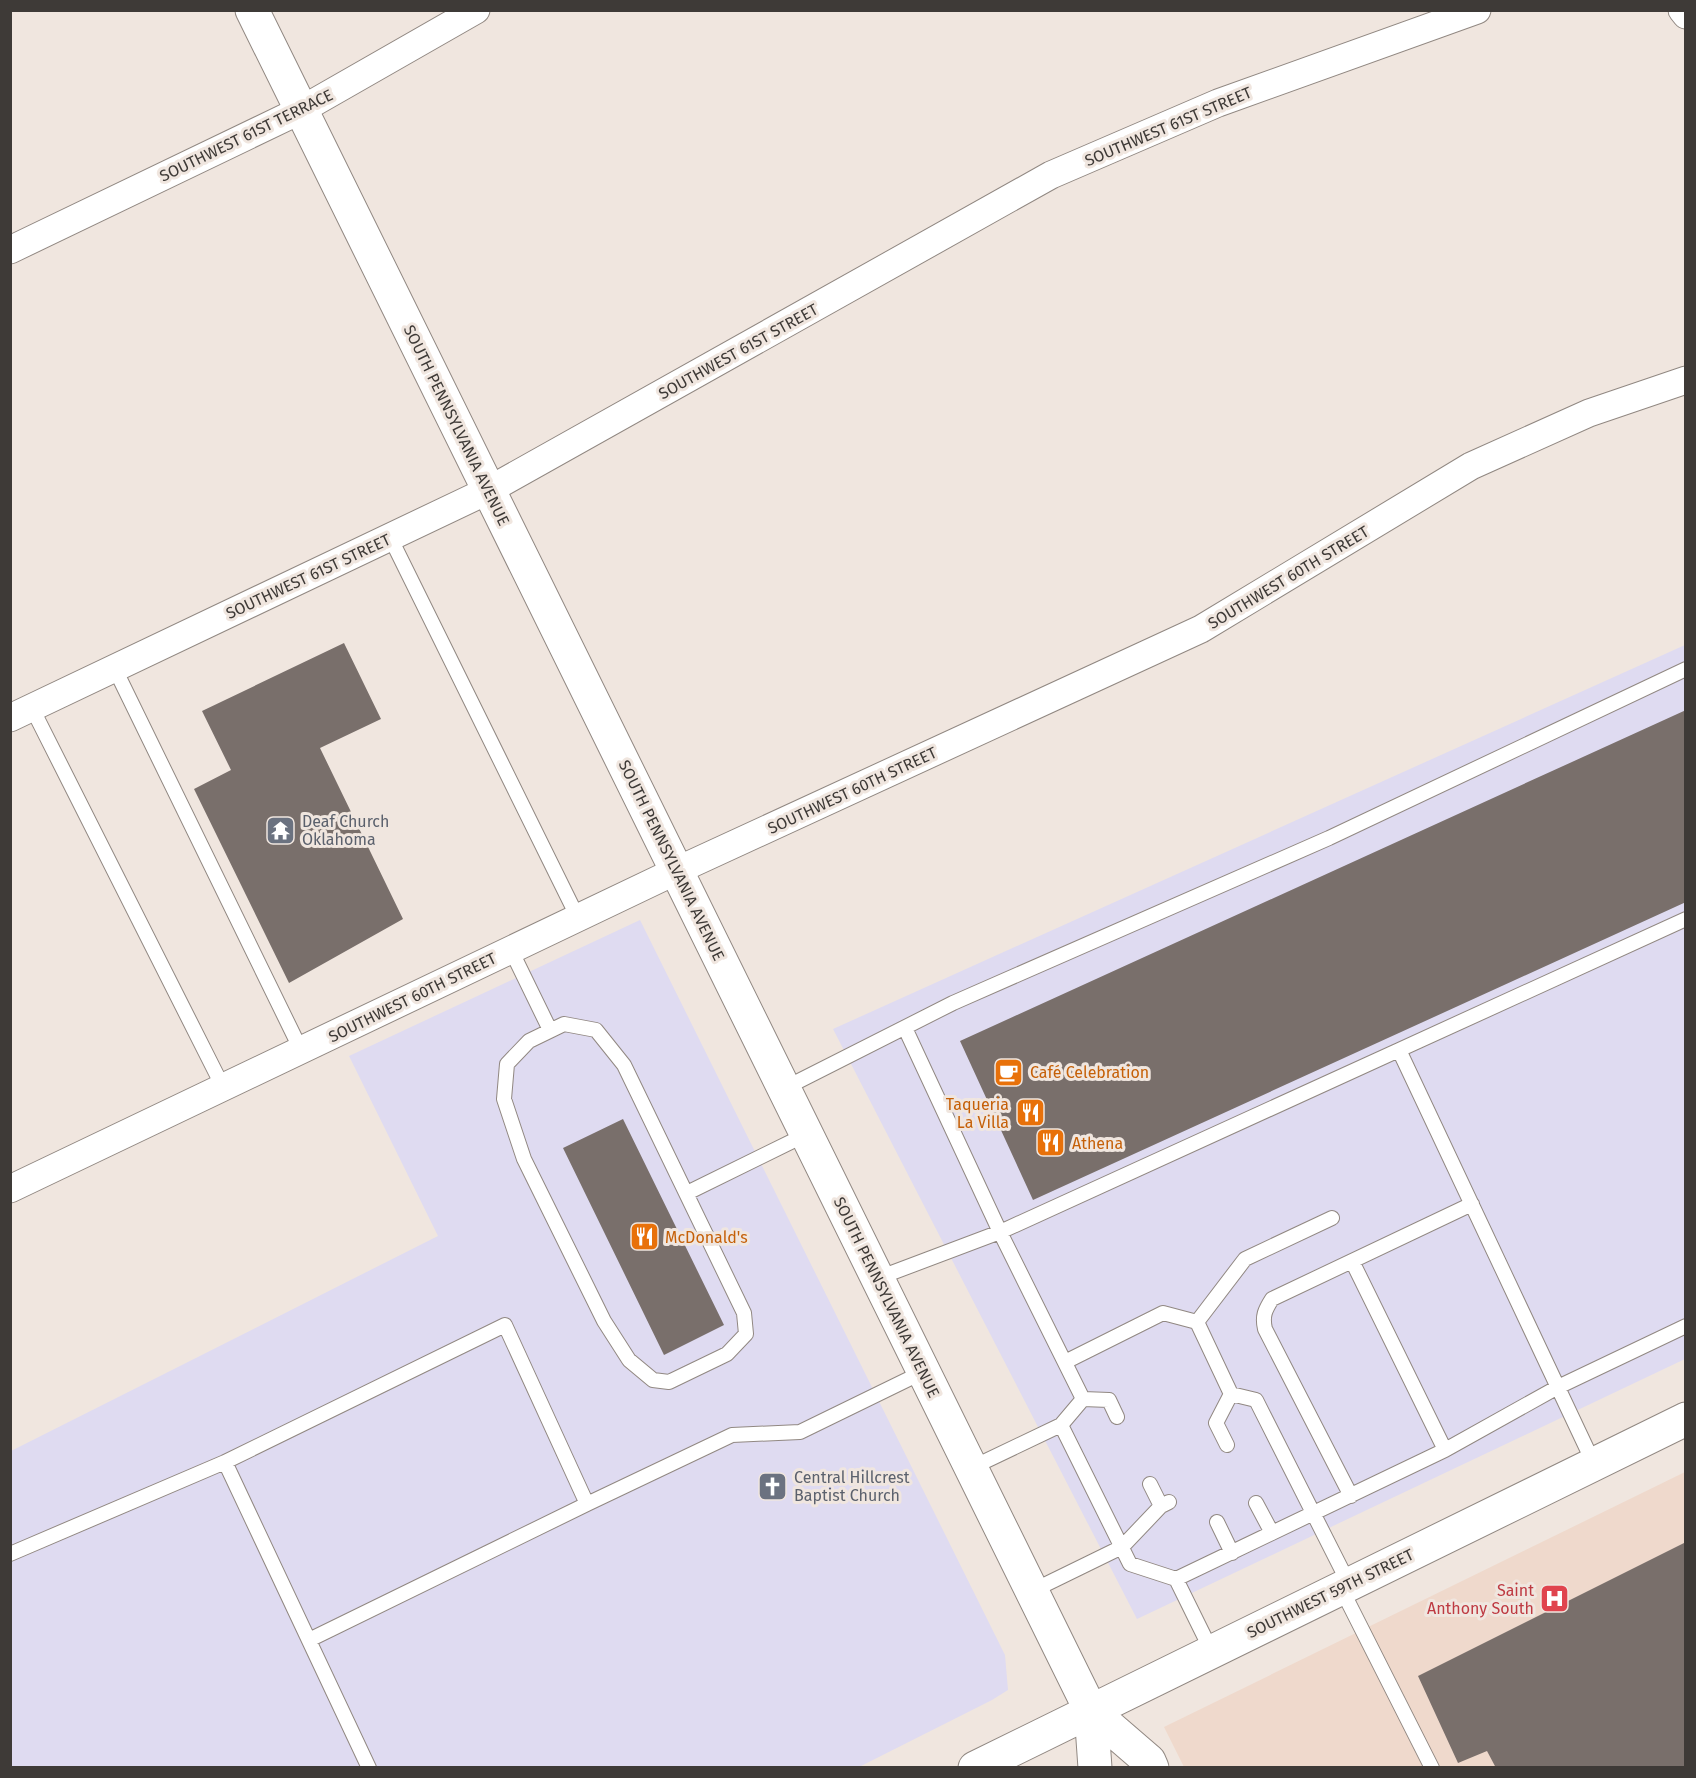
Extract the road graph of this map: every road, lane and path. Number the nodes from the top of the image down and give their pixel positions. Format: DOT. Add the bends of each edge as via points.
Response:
graph roads {
  1 [pos="252,10"];
  2 [pos="476,10"];
  3 [pos="1477,10"];
  4 [pos="1682,10"];
  5 [pos="1686,15"];
  6 [pos="301,110"];
  7 [pos="10,250"];
  8 [pos="1686,380"];
  9 [pos="489,490"];
  10 [pos="390,537"];
  11 [pos="115,669"];
  12 [pos="1686,669"];
  13 [pos="21,713"];
  14 [pos="678,870"];
  15 [pos="578,918"];
  16 [pos="1686,919"];
  17 [pos="511,950"];
  18 [pos="905,1028"];
  19 [pos="550,1030"];
  20 [pos="301,1050"];
  21 [pos="1399,1050"];
  22 [pos="223,1087"];
  23 [pos="785,1089"];
  24 [pos="807,1134"];
  25 [pos="10,1189"];
  26 [pos="687,1193"];
  27 [pos="1472,1204"];
  28 [pos="1332,1218"];
  29 [pos="1000,1232"];
  30 [pos="1352,1261"];
  31 [pos="878,1278"];
  32 [pos="1197,1322"];
  33 [pos="1686,1326"];
  34 [pos="1065,1362"];
  35 [pos="923,1372"];
  36 [pos="1558,1387"];
  37 [pos="1231,1394"];
  38 [pos="1083,1399"];
  39 [pos="1117,1417"];
  40 [pos="1686,1419"];
  41 [pos="1060,1425"];
  42 [pos="1227,1445"];
  43 [pos="1445,1450"];
  44 [pos="225,1462"];
  45 [pos="1594,1464"];
  46 [pos="971,1468"];
  47 [pos="1150,1484"];
  48 [pos="1351,1496"];
  49 [pos="1256,1503"];
  50 [pos="587,1504"];
  51 [pos="1314,1514"];
  52 [pos="1217,1522"];
  53 [pos="1272,1533"];
  54 [pos="1122,1547"];
  55 [pos="1232,1552"];
  56 [pos="10,1554"];
  57 [pos="1176,1579"];
  58 [pos="1345,1586"];
  59 [pos="1032,1591"];
  60 [pos="309,1640"];
  61 [pos="1212,1652"];
  62 [pos="1091,1711"];
  63 [pos="369,1767"];
  64 [pos="975,1767"];
  65 [pos="1095,1767"];
  66 [pos="1152,1767"];
  67 [pos="1432,1767"];
  1 -- 6 [label="main road, SOUTH PENNSYLVANIA AVENUE"];
  2 -- 6 [label="street, SOUTHWEST 61ST TERRACE"];
  3 -- 9 [label="street, SOUTHWEST 61ST STREET" via="1218,103 1051,175"];
  4 -- 5 [label="street"];
  6 -- 7 [label="street, SOUTHWEST 61ST TERRACE"];
  6 -- 9 [label="main road, SOUTH PENNSYLVANIA AVENUE"];
  8 -- 14 [label="street, SOUTHWEST 60TH STREET" via="1589,413 1471,466 1201,629"];
  9 -- 10 [label="street, SOUTHWEST 61ST STREET"];
  9 -- 14 [label="main road, SOUTH PENNSYLVANIA AVENUE"];
  10 -- 11 [label="street, SOUTHWEST 61ST STREET"];
  10 -- 15 [label="lane"];
  11 -- 13 [label="street, SOUTHWEST 61ST STREET"];
  11 -- 20 [label="lane"];
  12 -- 18 [label="lane" via="1329,838 964,998"];
  13 -- 22 [label="lane"];
  14 -- 15 [label="street, SOUTHWEST 60TH STREET"];
  14 -- 23 [label="main road, SOUTH PENNSYLVANIA AVENUE"];
  15 -- 17 [label="street, SOUTHWEST 60TH STREET"];
  16 -- 21 [label="lane"];
  17 -- 19 [label="lane"];
  17 -- 20 [label="street, SOUTHWEST 60TH STREET"];
  18 -- 23 [label="lane"];
  18 -- 29 [label="lane"];
  19 -- 26 [label="lane" via="564,1024 596,1030 624,1065"];
  19 -- 26 [label="lane" via="529,1041 507,1064 504,1099 524,1159 604,1321 629,1360 653,1380 669,1382 728,1354 746,1334 744,1313"];
  20 -- 22 [label="street, SOUTHWEST 60TH STREET"];
  21 -- 27 [label="lane"];
  21 -- 29 [label="lane"];
  22 -- 25 [label="street, SOUTHWEST 60TH STREET"];
  23 -- 24 [label="main road, SOUTH PENNSYLVANIA AVENUE"];
  24 -- 26 [label="lane"];
  24 -- 31 [label="main road, SOUTH PENNSYLVANIA AVENUE"];
  27 -- 30 [label="lane"];
  27 -- 36 [label="lane"];
  28 -- 32 [label="lane" via="1245,1259"];
  29 -- 31 [label="lane"];
  29 -- 34 [label="lane"];
  30 -- 43 [label="lane"];
  30 -- 48 [label="lane" via="1272,1299 1263,1318 1265,1329"];
  31 -- 35 [label="main road, SOUTH PENNSYLVANIA AVENUE"];
  32 -- 34 [label="lane" via="1163,1314"];
  32 -- 37 [label="lane"];
  33 -- 36 [label="lane"];
  34 -- 38 [label="lane"];
  35 -- 46 [label="main road, SOUTH PENNSYLVANIA AVENUE"];
  35 -- 50 [label="lane" via="800,1432 732,1435"];
  36 -- 43 [label="lane"];
  36 -- 45 [label="lane"];
  37 -- 42 [label="lane" via="1216,1423"];
  37 -- 51 [label="lane" via="1256,1401"];
  38 -- 39 [label="lane" via="1109,1400"];
  38 -- 41 [label="lane"];
  40 -- 45 [label="main road, SOUTHWEST 59TH STREET"];
  41 -- 46 [label="lane"];
  41 -- 54 [label="lane"];
  43 -- 48 [label="lane"];
  44 -- 50 [label="lane" via="506,1325"];
  44 -- 56 [label="lane"];
  44 -- 60 [label="lane"];
  45 -- 58 [label="main road, SOUTHWEST 59TH STREET"];
  46 -- 59 [label="main road, SOUTH PENNSYLVANIA AVENUE"];
  47 -- 54 [label="lane" via="1165,1504"];
  48 -- 51 [label="lane"];
  49 -- 53 [label="lane"];
  50 -- 60 [label="lane"];
  51 -- 53 [label="lane"];
  51 -- 58 [label="lane"];
  52 -- 55 [label="lane"];
  53 -- 55 [label="lane"];
  54 -- 57 [label="lane" via="1130,1564"];
  54 -- 59 [label="lane"];
  55 -- 57 [label="lane"];
  57 -- 61 [label="lane"];
  58 -- 61 [label="main road, SOUTHWEST 59TH STREET"];
  58 -- 67 [label="lane"];
  59 -- 62 [label="main road, SOUTH PENNSYLVANIA AVENUE"];
  60 -- 63 [label="lane"];
  61 -- 62 [label="main road, SOUTHWEST 59TH STREET"];
  62 -- 64 [label="main road, SOUTHWEST 59TH STREET"];
  62 -- 65 [label="main road, SOUTH PENNSYLVANIA AVENUE"];
  62 -- 66 [label="main road, SOUTH PENNSYLVANIA AVENUE"];
}
